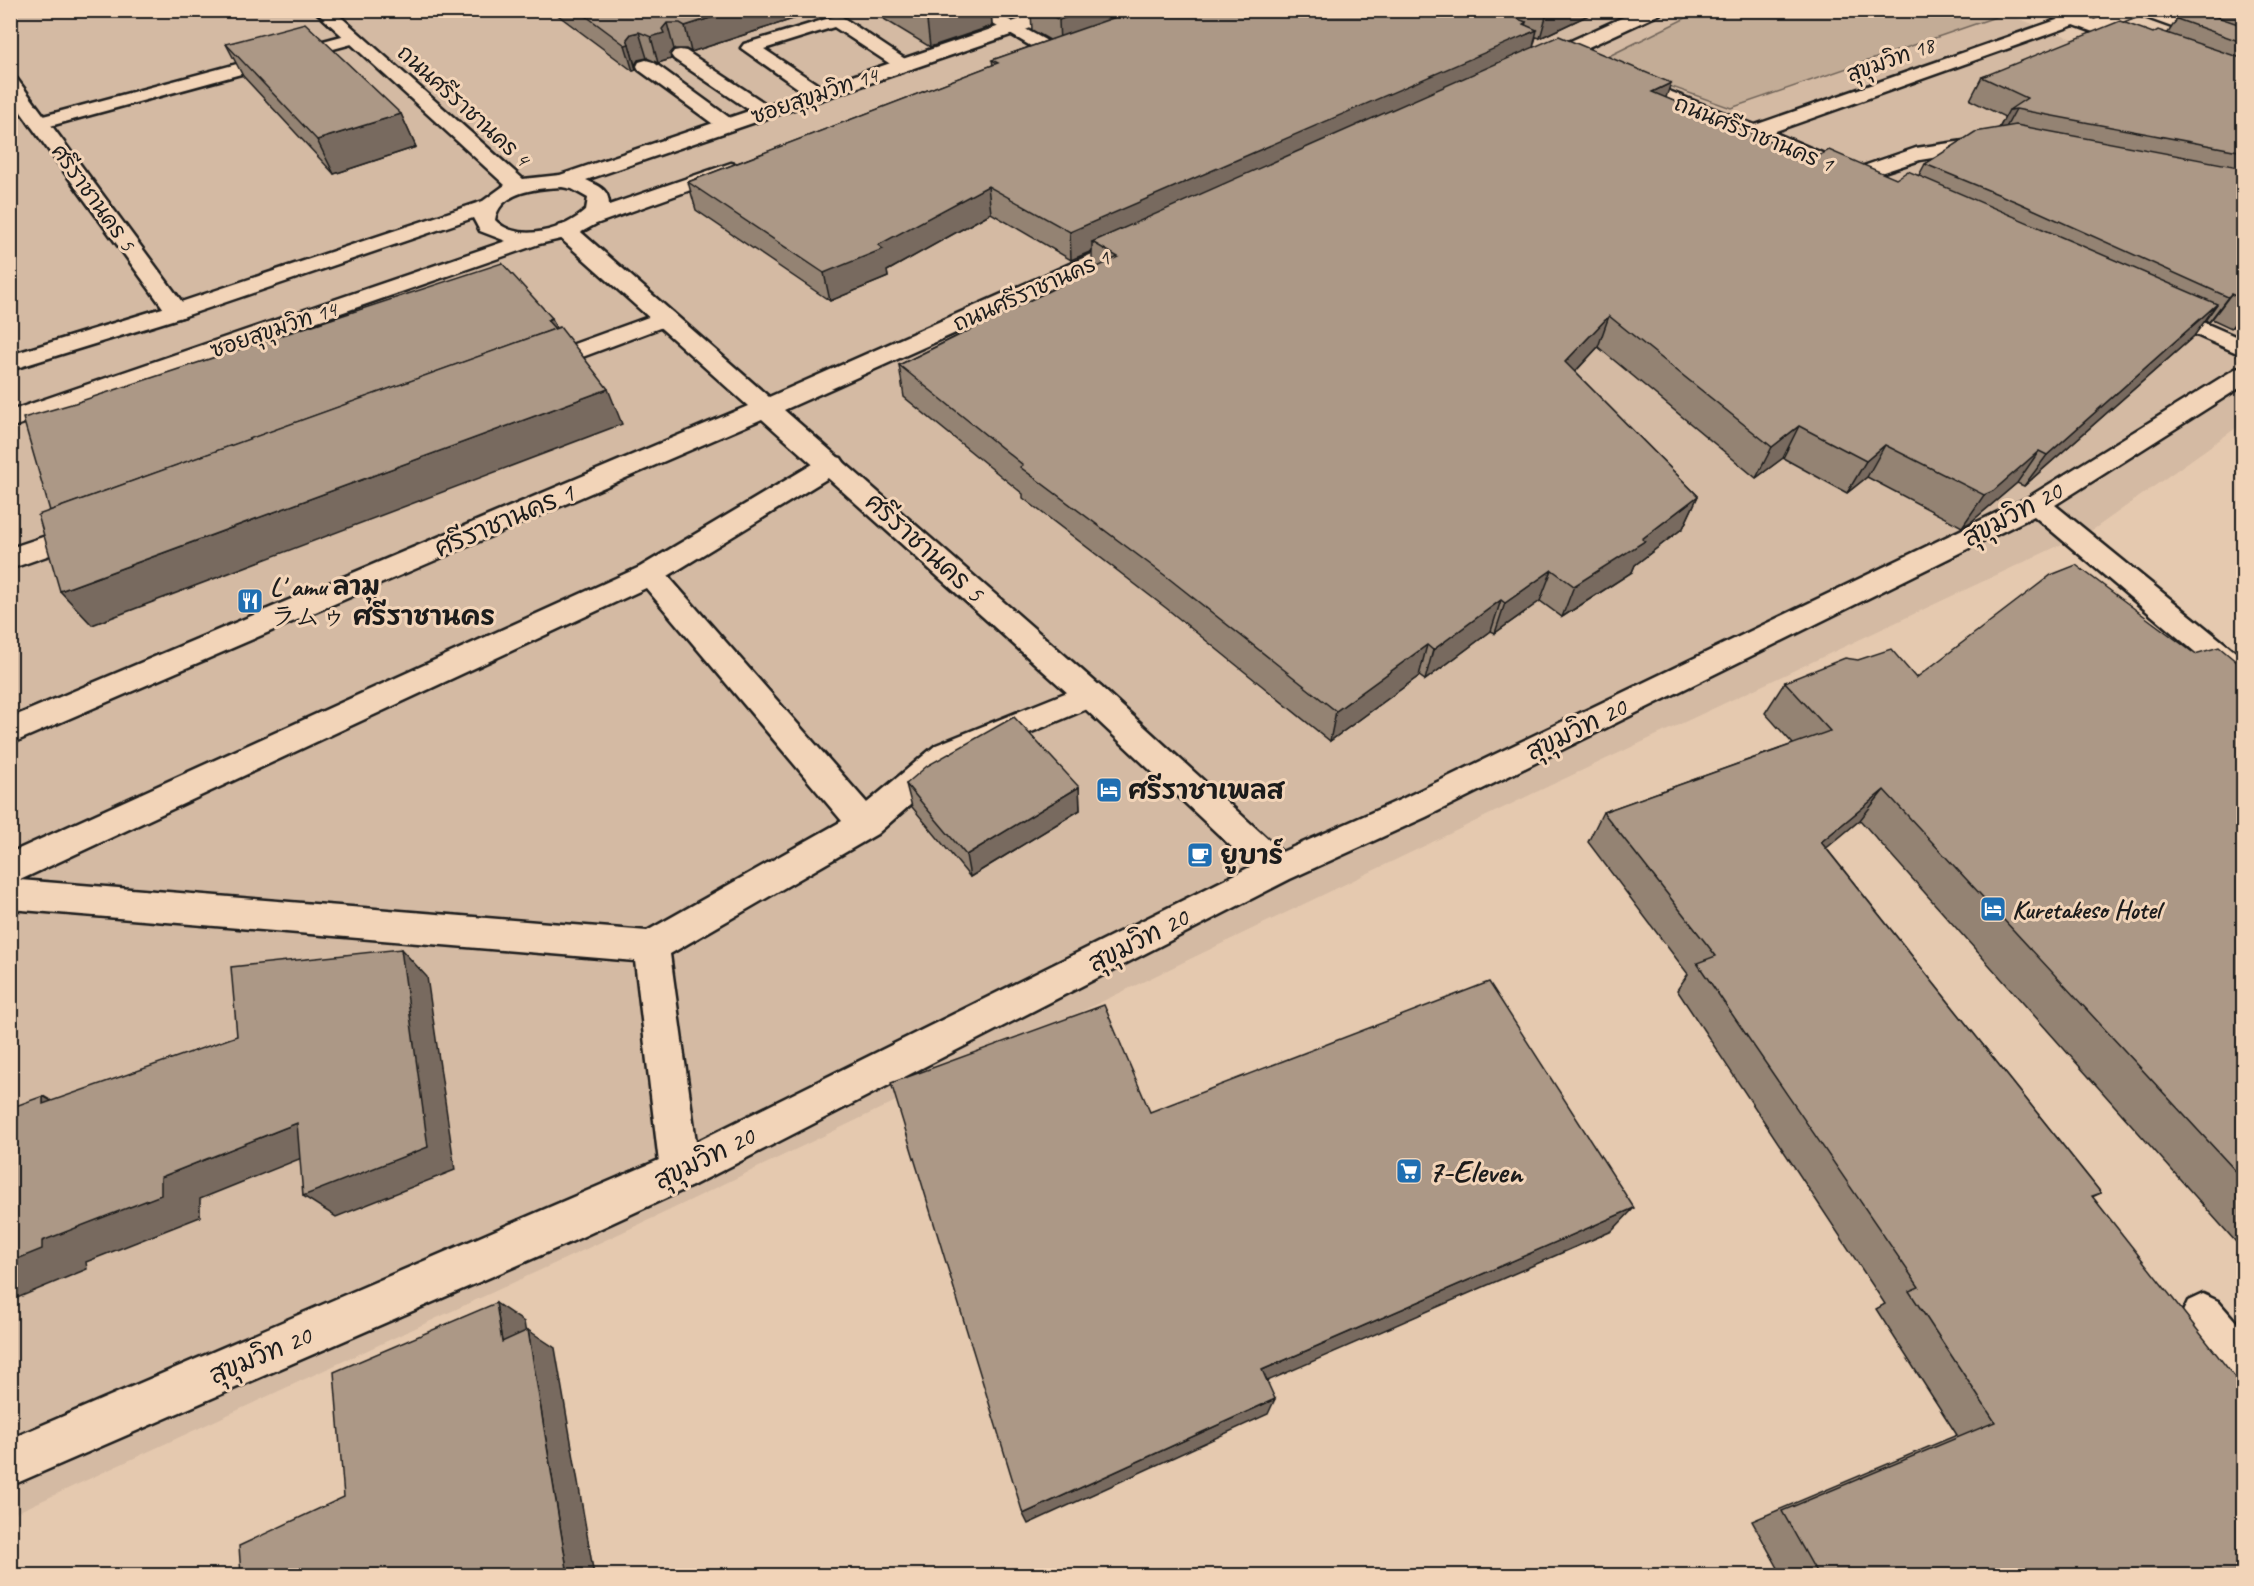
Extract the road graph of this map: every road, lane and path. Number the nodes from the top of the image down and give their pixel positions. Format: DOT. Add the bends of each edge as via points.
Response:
graph roads {
  1 [pos="322,10"];
  2 [pos="977,10"];
  3 [pos="1066,10"];
  4 [pos="1654,10"];
  5 [pos="2136,10"];
  6 [pos="2142,10"];
  7 [pos="2060,13"];
  8 [pos="2095,26"];
  9 [pos="1010,29"];
  10 [pos="353,38"];
  11 [pos="1536,45"];
  12 [pos="1080,48"];
  13 [pos="2244,48"];
  14 [pos="2156,49"];
  15 [pos="1558,54"];
  16 [pos="1059,55"];
  17 [pos="680,56"];
  18 [pos="1037,63"];
  19 [pos="1580,63"];
  20 [pos="905,65"];
  21 [pos="646,66"];
  22 [pos="1602,71"];
  23 [pos="1515,74"];
  24 [pos="10,83"];
  25 [pos="819,94"];
  26 [pos="765,112"];
  27 [pos="39,123"];
  28 [pos="727,125"];
  29 [pos="1755,132"];
  30 [pos="2015,143"];
  31 [pos="746,164"];
  32 [pos="1856,175"];
  33 [pos="562,181"];
  34 [pos="519,187"];
  35 [pos="1888,189"];
  36 [pos="488,206"];
  37 [pos="589,219"];
  38 [pos="566,231"];
  39 [pos="536,238"];
  40 [pos="1146,238"];
  41 [pos="2146,304"];
  42 [pos="177,311"];
  43 [pos="664,318"];
  44 [pos="2244,349"];
  45 [pos="10,363"];
  46 [pos="2244,374"];
  47 [pos="509,376"];
  48 [pos="766,408"];
  49 [pos="10,420"];
  50 [pos="832,464"];
  51 [pos="2037,504"];
  52 [pos="110,522"];
  53 [pos="10,559"];
  54 [pos="650,574"];
  55 [pos="2244,676"];
  56 [pos="1090,695"];
  57 [pos="10,732"];
  58 [pos="865,824"];
  59 [pos="10,869"];
  60 [pos="1278,869"];
  61 [pos="10,894"];
  62 [pos="651,947"];
  63 [pos="680,1171"];
  64 [pos="2203,1316"];
  65 [pos="2244,1367"];
  66 [pos="10,1463"];
  1 -- 10 [label="main road, ถนนศรีราชานคร 4"];
  2 -- 9 [label="main road"];
  3 -- 9 [label="main road, ซอยสุขุมวิท 14"];
  4 -- 15 [label="main road"];
  5 -- 8 [label="main road"];
  6 -- 13 [label="main road"];
  7 -- 8 [label="main road"];
  7 -- 29 [label="main road, สุขุมวิท 18"];
  8 -- 14 [label="main road"];
  9 -- 16 [label="main road"];
  9 -- 20 [label="main road, ซอยสุขุมวิท 14"];
  10 -- 27 [label="main road"];
  10 -- 34 [label="main road, ถนนศรีราชานคร 4"];
  11 -- 15 [label="main road"];
  12 -- 16 [label="main road"];
  15 -- 19 [label="main road"];
  15 -- 23 [label="main road"];
  16 -- 18 [label="main road"];
  17 -- 26 [label="main road"];
  20 -- 25 [label="main road, ซอยสุขุมวิท 14"];
  20 -- 25 [label="main road" via="836,21 750,48"];
  21 -- 28 [label="main road"];
  22 -- 29 [label="main road, ถนนศรีราชานคร 1"];
  24 -- 27 [label="main road, ศรีราชานคร 5"];
  25 -- 26 [label="main road, ซอยสุขุมวิท 14"];
  26 -- 28 [label="main road, ซอยสุขุมวิท 14"];
  27 -- 42 [label="main road, ศรีราชานคร 5"];
  28 -- 33 [label="main road, ซอยสุขุมวิท 14"];
  29 -- 32 [label="main road, ถนนศรีราชานคร 1"];
  30 -- 32 [label="main road" via="2003,141 1916,154"];
  31 -- 37 [label="main road, ซอยสุขุมวิท 14"];
  32 -- 35 [label="main road, ถนนศรีราชานคร 1"];
  33 -- 34 [label="main road"];
  33 -- 37 [label="main road" via="597,193 598,210"];
  34 -- 36 [label="main road, ซอยสุขุมวิท 14"];
  36 -- 39 [label="main road" via="484,215 492,230"];
  36 -- 42 [label="main road, ซอยสุขุมวิท 14"];
  37 -- 38 [label="main road, ซอยสุขุมวิท 14"];
  38 -- 39 [label="main road, ซอยสุขุมวิท 14"];
  38 -- 43 [label="main road, ศรีราชานคร 5"];
  39 -- 49 [label="main road, ซอยสุขุมวิท 14"];
  40 -- 48 [label="main road, ถนนศรีราชานคร 1"];
  41 -- 44 [label="main road"];
  42 -- 45 [label="main road, ซอยสุขุมวิท 14"];
  43 -- 47 [label="main road"];
  43 -- 48 [label="main road, ศรีราชานคร 5"];
  46 -- 51 [label="main road, สุขุมวิท 20"];
  48 -- 50 [label="main road, ศรีราชานคร 5"];
  48 -- 57 [label="main road, ศรีราชานคร 1"];
  50 -- 54 [label="main road"];
  50 -- 56 [label="main road, ศรีราชานคร 5"];
  51 -- 55 [label="main road"];
  51 -- 60 [label="main road, สุขุมวิท 20" via="1414,808"];
  52 -- 53 [label="main road"];
  54 -- 58 [label="main road"];
  54 -- 59 [label="main road"];
  56 -- 58 [label="main road" via="947,754"];
  56 -- 60 [label="main road, ศรีราชานคร 5"];
  58 -- 62 [label="main road"];
  60 -- 63 [label="main road, สุขุมวิท 20"];
  61 -- 62 [label="main road"];
  62 -- 63 [label="main road"];
  63 -- 66 [label="main road, สุขุมวิท 20"];
  64 -- 65 [label="main road"];
}
